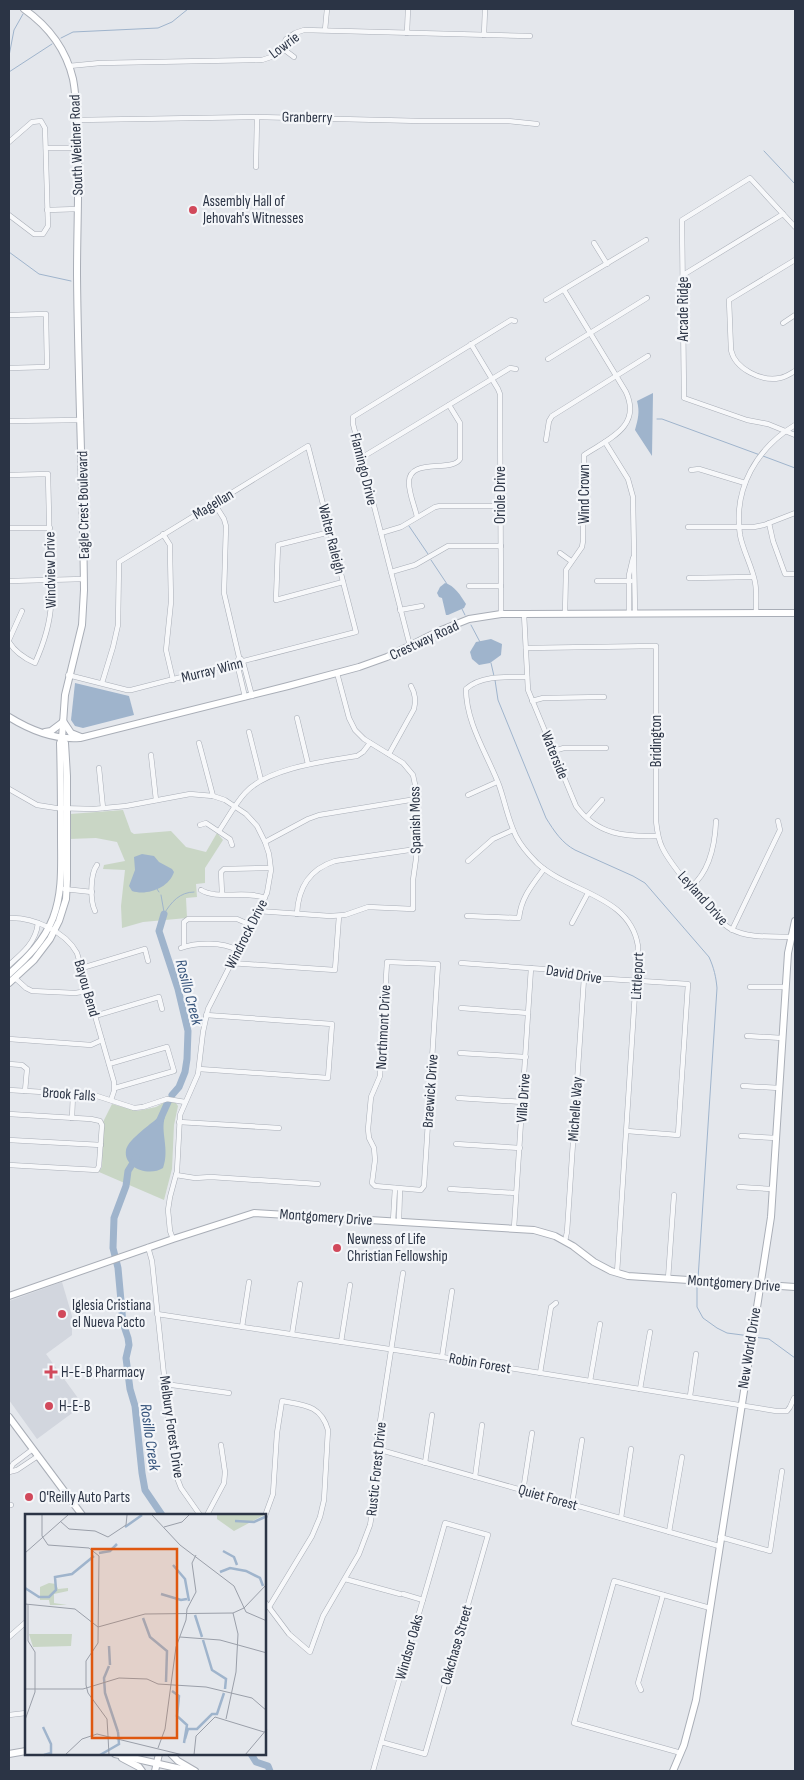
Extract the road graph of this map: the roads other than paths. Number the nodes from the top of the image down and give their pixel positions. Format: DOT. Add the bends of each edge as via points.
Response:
graph roads {
  1 [pos="24,9"];
  2 [pos="328,9"];
  3 [pos="408,9"];
  4 [pos="485,9"];
  5 [pos="325,30"];
  6 [pos="407,33"];
  7 [pos="484,35"];
  8 [pos="530,36"];
  9 [pos="282,48"];
  10 [pos="294,57"];
  11 [pos="69,66"];
  12 [pos="257,117"];
  13 [pos="77,120"];
  14 [pos="537,124"];
  15 [pos="9,142"];
  16 [pos="46,148"];
  17 [pos="78,148"];
  18 [pos="256,167"];
  19 [pos="78,209"];
  20 [pos="47,210"];
  21 [pos="783,214"];
  22 [pos="9,215"];
  23 [pos="795,227"];
  24 [pos="646,240"];
  25 [pos="594,243"];
  26 [pos="795,260"];
  27 [pos="607,264"];
  28 [pos="77,270"];
  29 [pos="683,275"];
  30 [pos="564,290"];
  31 [pos="647,298"];
  32 [pos="546,300"];
  33 [pos="9,315"];
  34 [pos="795,315"];
  35 [pos="516,321"];
  36 [pos="782,323"];
  37 [pos="590,333"];
  38 [pos="471,344"];
  39 [pos="648,356"];
  40 [pos="548,359"];
  41 [pos="9,368"];
  42 [pos="516,369"];
  43 [pos="795,371"];
  44 [pos="616,376"];
  45 [pos="492,378"];
  46 [pos="449,405"];
  47 [pos="81,420"];
  48 [pos="9,422"];
  49 [pos="795,425"];
  50 [pos="785,431"];
  51 [pos="795,435"];
  52 [pos="546,440"];
  53 [pos="605,442"];
  54 [pos="308,446"];
  55 [pos="361,458"];
  56 [pos="691,470"];
  57 [pos="9,475"];
  58 [pos="745,483"];
  59 [pos="214,503"];
  60 [pos="500,506"];
  61 [pos="795,513"];
  62 [pos="418,517"];
  63 [pos="769,523"];
  64 [pos="688,527"];
  65 [pos="740,527"];
  66 [pos="9,528"];
  67 [pos="50,528"];
  68 [pos="330,532"];
  69 [pos="381,533"];
  70 [pos="163,534"];
  71 [pos="500,546"];
  72 [pos="560,553"];
  73 [pos="634,554"];
  74 [pos="571,561"];
  75 [pos="391,572"];
  76 [pos="795,574"];
  77 [pos="754,577"];
  78 [pos="689,578"];
  79 [pos="84,579"];
  80 [pos="51,580"];
  81 [pos="9,581"];
  82 [pos="597,581"];
  83 [pos="629,581"];
  84 [pos="635,581"];
  85 [pos="343,582"];
  86 [pos="469,586"];
  87 [pos="501,586"];
  88 [pos="422,606"];
  89 [pos="400,610"];
  90 [pos="22,611"];
  91 [pos="632,613"];
  92 [pos="756,613"];
  93 [pos="795,613"];
  94 [pos="501,614"];
  95 [pos="524,614"];
  96 [pos="565,614"];
  97 [pos="356,632"];
  98 [pos="9,641"];
  99 [pos="410,646"];
  100 [pos="526,648"];
  101 [pos="239,657"];
  102 [pos="243,662"];
  103 [pos="237,663"];
  104 [pos="338,673"];
  105 [pos="68,675"];
  106 [pos="527,677"];
  107 [pos="173,680"];
  108 [pos="102,683"];
  109 [pos="411,686"];
  110 [pos="249,696"];
  111 [pos="604,697"];
  112 [pos="532,701"];
  113 [pos="9,717"];
  114 [pos="297,718"];
  115 [pos="63,722"];
  116 [pos="249,732"];
  117 [pos="43,733"];
  118 [pos="83,737"];
  119 [pos="62,738"];
  120 [pos="200,743"];
  121 [pos="370,743"];
  122 [pos="606,748"];
  123 [pos="60,750"];
  124 [pos="553,752"];
  125 [pos="389,754"];
  126 [pos="151,755"];
  127 [pos="66,757"];
  128 [pos="308,764"];
  129 [pos="99,768"];
  130 [pos="261,780"];
  131 [pos="497,782"];
  132 [pos="9,789"];
  133 [pos="468,795"];
  134 [pos="213,796"];
  135 [pos="416,799"];
  136 [pos="156,800"];
  137 [pos="602,800"];
  138 [pos="235,806"];
  139 [pos="64,808"];
  140 [pos="103,808"];
  141 [pos="587,818"];
  142 [pos="716,821"];
  143 [pos="778,821"];
  144 [pos="200,824"];
  145 [pos="514,830"];
  146 [pos="219,831"];
  147 [pos="658,836"];
  148 [pos="265,842"];
  149 [pos="232,845"];
  150 [pos="416,849"];
  151 [pos="468,861"];
  152 [pos="97,865"];
  153 [pos="270,868"];
  154 [pos="544,869"];
  155 [pos="691,887"];
  156 [pos="63,889"];
  157 [pos="202,890"];
  158 [pos="92,892"];
  159 [pos="588,893"];
  160 [pos="222,894"];
  161 [pos="265,898"];
  162 [pos="95,911"];
  163 [pos="258,911"];
  164 [pos="296,914"];
  165 [pos="339,916"];
  166 [pos="467,916"];
  167 [pos="9,918"];
  168 [pos="795,921"];
  169 [pos="38,923"];
  170 [pos="572,923"];
  171 [pos="251,924"];
  172 [pos="51,930"];
  173 [pos="732,930"];
  174 [pos="793,937"];
  175 [pos="237,950"];
  176 [pos="148,961"];
  177 [pos="231,963"];
  178 [pos="461,963"];
  179 [pos="438,964"];
  180 [pos="9,966"];
  181 [pos="82,968"];
  182 [pos="532,968"];
  183 [pos="12,976"];
  184 [pos="584,978"];
  185 [pos="637,981"];
  186 [pos="9,983"];
  187 [pos="750,987"];
  188 [pos="786,987"];
  189 [pos="88,991"];
  190 [pos="461,1008"];
  191 [pos="162,1009"];
  192 [pos="528,1013"];
  193 [pos="206,1015"];
  194 [pos="95,1016"];
  195 [pos="747,1036"];
  196 [pos="782,1038"];
  197 [pos="9,1039"];
  198 [pos="102,1040"];
  199 [pos="460,1053"];
  200 [pos="526,1057"];
  201 [pos="9,1064"];
  202 [pos="109,1064"];
  203 [pos="199,1069"];
  204 [pos="743,1086"];
  205 [pos="115,1088"];
  206 [pos="779,1088"];
  207 [pos="9,1090"];
  208 [pos="25,1091"];
  209 [pos="73,1094"];
  210 [pos="458,1098"];
  211 [pos="111,1100"];
  212 [pos="185,1102"];
  213 [pos="523,1102"];
  214 [pos="9,1114"];
  215 [pos="72,1118"];
  216 [pos="179,1122"];
  217 [pos="279,1128"];
  218 [pos="627,1131"];
  219 [pos="741,1136"];
  220 [pos="776,1138"];
  221 [pos="9,1140"];
  222 [pos="456,1144"];
  223 [pos="101,1145"];
  224 [pos="520,1148"];
  225 [pos="9,1165"];
  226 [pos="176,1176"];
  227 [pos="318,1184"];
  228 [pos="739,1187"];
  229 [pos="398,1189"];
  230 [pos="450,1189"];
  231 [pos="772,1189"];
  232 [pos="516,1193"];
  233 [pos="674,1195"];
  234 [pos="396,1221"];
  235 [pos="514,1228"];
  236 [pos="173,1239"];
  237 [pos="565,1241"];
  238 [pos="148,1247"];
  239 [pos="403,1273"];
  240 [pos="617,1273"];
  241 [pos="668,1279"];
  242 [pos="249,1282"];
  243 [pos="300,1284"];
  244 [pos="350,1285"];
  245 [pos="760,1285"];
  246 [pos="795,1287"];
  247 [pos="452,1291"];
  248 [pos="9,1296"];
  249 [pos="556,1303"];
  250 [pos="158,1314"];
  251 [pos="600,1324"];
  252 [pos="242,1327"];
  253 [pos="650,1332"];
  254 [pos="292,1334"];
  255 [pos="342,1342"];
  256 [pos="391,1349"];
  257 [pos="696,1354"];
  258 [pos="442,1357"];
  259 [pos="540,1373"];
  260 [pos="590,1381"];
  261 [pos="166,1384"];
  262 [pos="640,1389"];
  263 [pos="229,1393"];
  264 [pos="690,1396"];
  265 [pos="794,1398"];
  266 [pos="740,1405"];
  267 [pos="432,1415"];
  268 [pos="9,1417"];
  269 [pos="482,1425"];
  270 [pos="532,1434"];
  271 [pos="582,1440"];
  272 [pos="221,1445"];
  273 [pos="33,1449"];
  274 [pos="377,1449"];
  275 [pos="631,1449"];
  276 [pos="38,1456"];
  277 [pos="682,1457"];
  278 [pos="425,1463"];
  279 [pos="9,1471"];
  280 [pos="782,1471"];
  281 [pos="475,1476"];
  282 [pos="523,1490"];
  283 [pos="572,1504"];
  284 [pos="81,1514"];
  285 [pos="199,1514"];
  286 [pos="208,1514"];
  287 [pos="266,1514"];
  288 [pos="622,1518"];
  289 [pos="670,1532"];
  290 [pos="488,1535"];
  291 [pos="720,1537"];
  292 [pos="719,1546"];
  293 [pos="345,1579"];
  294 [pos="663,1595"];
  295 [pos="423,1600"];
  296 [pos="266,1603"];
  297 [pos="269,1607"];
  298 [pos="710,1608"];
  299 [pos="25,1623"];
  300 [pos="9,1637"];
  301 [pos="641,1690"];
  302 [pos="25,1713"];
  303 [pos="9,1715"];
  304 [pos="381,1742"];
  305 [pos="25,1751"];
  306 [pos="681,1753"];
  307 [pos="9,1754"];
  308 [pos="116,1755"];
  309 [pos="118,1755"];
  310 [pos="159,1755"];
  311 [pos="172,1755"];
  312 [pos="156,1764"];
  313 [pos="142,1771"];
  314 [pos="154,1771"];
  315 [pos="190,1771"];
  316 [pos="195,1771"];
  317 [pos="373,1771"];
  318 [pos="673,1771"];
  1 -- 11 [label="main road, South Weidner Road" via="54,37"];
  2 -- 5 [label="street"];
  3 -- 6 [label="street"];
  4 -- 7 [label="street"];
  5 -- 6 [label="street, Lowrie"];
  5 -- 9 [label="street, Lowrie" via="295,33 286,39"];
  6 -- 7 [label="street, Lowrie"];
  7 -- 8 [label="street, Lowrie"];
  9 -- 10 [label="street"];
  9 -- 11 [label="street, Lowrie" via="274,56 262,60"];
  11 -- 13 [label="main road, South Weidner Road"];
  12 -- 13 [label="street, Granberry"];
  12 -- 14 [label="street, Granberry"];
  12 -- 18 [label="street"];
  13 -- 17 [label="main road, South Weidner Road"];
  15 -- 16 [label="street" via="32,122 41,121 45,128"];
  16 -- 17 [label="street"];
  16 -- 20 [label="street"];
  17 -- 19 [label="main road, South Weidner Road"];
  19 -- 20 [label="street"];
  19 -- 28 [label="main road, South Weidner Road"];
  20 -- 22 [label="street" via="48,226 43,234 34,234"];
  21 -- 23 [label="street"];
  21 -- 29 [label="street"];
  21 -- 29 [label="street, Arcade Ridge" via="750,178 682,220"];
  24 -- 27 [label="street"];
  25 -- 27 [label="street"];
  26 -- 43 [label="street" via="729,300 730,350 740,367 776,379"];
  27 -- 30 [label="street"];
  28 -- 47 [label="main road, Eagle Crest Boulevard"];
  29 -- 50 [label="street, Arcade Ridge" via="684,398"];
  30 -- 32 [label="street"];
  30 -- 37 [label="street, Wind Crown"];
  31 -- 37 [label="street"];
  33 -- 41 [label="street" via="46,314 47,367"];
  34 -- 36 [label="street"];
  35 -- 38 [label="street, Flamingo Drive" via="511,320"];
  37 -- 40 [label="street"];
  37 -- 44 [label="street, Wind Crown"];
  38 -- 45 [label="street, Oriole Drive"];
  38 -- 55 [label="street, Flamingo Drive" via="353,417"];
  39 -- 44 [label="street"];
  42 -- 45 [label="street" via="510,368"];
  44 -- 52 [label="street" via="552,416"];
  44 -- 53 [label="street, Wind Crown" via="630,400 630,417 621,432"];
  45 -- 46 [label="street"];
  45 -- 60 [label="street, Oriole Drive" via="500,394"];
  46 -- 55 [label="street"];
  46 -- 62 [label="street" via="460,423 460,459 452,466 428,466 410,477 408,482"];
  47 -- 48 [label="street"];
  47 -- 79 [label="main road, Eagle Crest Boulevard"];
  49 -- 50 [label="street"];
  50 -- 51 [label="street"];
  50 -- 58 [label="street" via="756,460"];
  53 -- 73 [label="street" via="631,489"];
  53 -- 74 [label="street, Wind Crown" via="584,455 583,541"];
  54 -- 59 [label="street, Magellan"];
  54 -- 68 [label="street, Walter Raleigh"];
  55 -- 69 [label="street, Flamingo Drive"];
  56 -- 58 [label="street" via="698,469"];
  57 -- 67 [label="street, Windview Drive" via="48,474"];
  58 -- 65 [label="street" via="740,503"];
  59 -- 70 [label="street, Magellan"];
  59 -- 101 [label="street" via="226,526 224,593"];
  60 -- 62 [label="street" via="440,506"];
  60 -- 71 [label="street, Oriole Drive"];
  61 -- 63 [label="street"];
  62 -- 69 [label="street" via="398,529"];
  63 -- 65 [label="street"];
  63 -- 76 [label="street" via="786,574"];
  64 -- 65 [label="street"];
  65 -- 77 [label="street"];
  66 -- 67 [label="street"];
  67 -- 80 [label="street, Windview Drive"];
  68 -- 85 [label="street, Walter Raleigh"];
  68 -- 85 [label="street" via="278,546 276,600"];
  69 -- 75 [label="street, Flamingo Drive"];
  70 -- 107 [label="street" via="170,545 171,602 166,650"];
  70 -- 108 [label="street, Magellan" via="119,562 118,625"];
  71 -- 75 [label="street" via="448,546 415,565"];
  71 -- 87 [label="street, Oriole Drive"];
  72 -- 74 [label="street"];
  73 -- 83 [label="street"];
  73 -- 84 [label="street"];
  74 -- 96 [label="street, Wind Crown" via="565,576"];
  75 -- 89 [label="street, Flamingo Drive"];
  77 -- 78 [label="street"];
  77 -- 92 [label="street"];
  79 -- 80 [label="street"];
  79 -- 105 [label="main road, Eagle Crest Boulevard" via="82,625"];
  80 -- 81 [label="street"];
  80 -- 98 [label="street, Windview Drive" via="50,617 35,663 13,649"];
  82 -- 83 [label="street"];
  83 -- 84 [label="street"];
  83 -- 91 [label="street"];
  84 -- 91 [label="street"];
  85 -- 97 [label="street, Walter Raleigh"];
  86 -- 87 [label="street"];
  87 -- 94 [label="street, Oriole Drive"];
  88 -- 89 [label="street"];
  89 -- 99 [label="street, Flamingo Drive"];
  90 -- 98 [label="street"];
  91 -- 92 [label="main road, Crestway Road"];
  91 -- 96 [label="main road, Crestway Road"];
  92 -- 93 [label="main road, Crestway Road"];
  94 -- 95 [label="main road, Crestway Road"];
  94 -- 99 [label="main road, Crestway Road" via="454,624"];
  95 -- 96 [label="main road, Crestway Road"];
  95 -- 100 [label="street, Waterside"];
  97 -- 102 [label="street, Murray Winn"];
  99 -- 104 [label="main road, Crestway Road"];
  100 -- 106 [label="street, Waterside"];
  100 -- 147 [label="street, Bridington" via="656,646"];
  101 -- 102 [label="street"];
  101 -- 103 [label="street"];
  102 -- 103 [label="street, Murray Winn"];
  102 -- 110 [label="street"];
  103 -- 107 [label="street, Murray Winn"];
  103 -- 110 [label="street"];
  104 -- 110 [label="main road, Crestway Road"];
  104 -- 121 [label="street, Spanish Moss" via="353,727"];
  105 -- 108 [label="street, Murray Winn"];
  105 -- 115 [label="main road, Eagle Crest Boulevard"];
  106 -- 112 [label="street, Waterside"];
  106 -- 131 [label="street, Littleport" via="490,678 466,689 472,723"];
  107 -- 108 [label="street, Murray Winn" via="132,690"];
  109 -- 125 [label="street" via="416,701 414,709"];
  110 -- 118 [label="main road, Crestway Road"];
  111 -- 112 [label="street"];
  112 -- 124 [label="street, Waterside"];
  113 -- 117 [label="main road"];
  114 -- 128 [label="street"];
  115 -- 117 [label="main road"];
  115 -- 118 [label="main road" via="71,733"];
  115 -- 119 [label="main road, Eagle Crest Boulevard"];
  116 -- 130 [label="street"];
  117 -- 119 [label="main road, Crestway Road"];
  117 -- 123 [label="main road" via="57,743"];
  118 -- 119 [label="main road, Crestway Road"];
  118 -- 127 [label="main road" via="69,746"];
  119 -- 123 [label="main road, Eagle Crest Boulevard"];
  119 -- 127 [label="main road, Eagle Crest Boulevard"];
  120 -- 134 [label="street"];
  121 -- 125 [label="street, Spanish Moss"];
  121 -- 128 [label="street" via="357,756"];
  122 -- 124 [label="street" via="564,748"];
  123 -- 139 [label="main road, Eagle Crest Boulevard"];
  124 -- 141 [label="street, Waterside" via="572,797"];
  125 -- 135 [label="street, Spanish Moss" via="413,775"];
  126 -- 136 [label="street"];
  127 -- 139 [label="main road, Eagle Crest Boulevard"];
  128 -- 130 [label="street"];
  129 -- 140 [label="street"];
  130 -- 138 [label="street" via="245,792"];
  131 -- 133 [label="street"];
  131 -- 145 [label="street, Littleport"];
  132 -- 139 [label="street, Windrock Drive" via="37,805"];
  134 -- 136 [label="street, Windrock Drive" via="190,794"];
  134 -- 138 [label="street, Windrock Drive"];
  135 -- 148 [label="street" via="320,815"];
  135 -- 150 [label="street, Spanish Moss"];
  136 -- 140 [label="street, Windrock Drive"];
  137 -- 141 [label="street"];
  138 -- 146 [label="street"];
  138 -- 148 [label="street, Windrock Drive" via="252,820"];
  139 -- 140 [label="street, Windrock Drive"];
  139 -- 156 [label="main road, Eagle Crest Boulevard"];
  141 -- 147 [label="street, Waterside" via="616,834"];
  142 -- 155 [label="street" via="713,851 699,880"];
  143 -- 173 [label="street" via="780,830"];
  144 -- 146 [label="street" via="206,823"];
  145 -- 151 [label="street" via="493,839"];
  145 -- 154 [label="street, Littleport" via="522,847"];
  146 -- 149 [label="street" via="230,839"];
  147 -- 155 [label="street, Leyland Drive" via="669,859"];
  148 -- 153 [label="street, Windrock Drive"];
  150 -- 164 [label="street" via="325,865 306,882"];
  150 -- 165 [label="street, Spanish Moss" via="413,909 368,906"];
  152 -- 158 [label="street"];
  153 -- 160 [label="street" via="224,869 221,872"];
  153 -- 161 [label="street, Windrock Drive"];
  154 -- 159 [label="street, Littleport"];
  154 -- 166 [label="street" via="524,896 519,918"];
  155 -- 173 [label="street, Leyland Drive" via="715,916"];
  156 -- 158 [label="street"];
  156 -- 172 [label="main road, Eagle Crest Boulevard"];
  157 -- 160 [label="street"];
  158 -- 162 [label="street"];
  159 -- 170 [label="street"];
  159 -- 185 [label="street, Littleport" via="616,908 631,925 638,946"];
  160 -- 161 [label="street" via="249,893"];
  161 -- 163 [label="street, Windrock Drive"];
  163 -- 164 [label="street"];
  163 -- 171 [label="street, Windrock Drive"];
  164 -- 165 [label="street"];
  165 -- 177 [label="street" via="335,970"];
  167 -- 169 [label="street, Bayou Bend" via="26,918"];
  168 -- 174 [label="main road, New World Drive"];
  169 -- 172 [label="street, Bayou Bend"];
  169 -- 180 [label="street" via="32,943"];
  171 -- 175 [label="street, Windrock Drive"];
  171 -- 175 [label="street" via="237,919 184,922 182,947 227,945"];
  172 -- 181 [label="street, Bayou Bend" via="72,944"];
  172 -- 183 [label="main road, Eagle Crest Boulevard"];
  173 -- 174 [label="street, Leyland Drive"];
  174 -- 188 [label="main road, New World Drive"];
  175 -- 177 [label="street, Windrock Drive"];
  176 -- 181 [label="street" via="145,949"];
  177 -- 193 [label="street, Windrock Drive"];
  178 -- 182 [label="street, David Drive"];
  179 -- 229 [label="street, Braewick Drive" via="424,1186 421,1190"];
  179 -- 229 [label="street, Northmont Drive" via="387,962 380,1076 371,1097 368,1129 374,1148 373,1185"];
  181 -- 189 [label="street, Bayou Bend"];
  182 -- 184 [label="street, David Drive" via="557,970"];
  182 -- 192 [label="street, Villa Drive"];
  183 -- 186 [label="main road, Eagle Crest Boulevard"];
  183 -- 189 [label="street" via="32,990"];
  184 -- 185 [label="street, David Drive"];
  184 -- 237 [label="street, Michelle Way"];
  185 -- 218 [label="street, Littleport"];
  185 -- 218 [label="street, David Drive" via="688,984 678,1135"];
  187 -- 188 [label="street"];
  188 -- 196 [label="main road, New World Drive"];
  189 -- 194 [label="street, Bayou Bend"];
  190 -- 192 [label="street"];
  191 -- 194 [label="street" via="159,997"];
  192 -- 200 [label="street, Villa Drive"];
  193 -- 203 [label="street, Windrock Drive"];
  193 -- 203 [label="street" via="332,1024 328,1078"];
  194 -- 198 [label="street, Bayou Bend"];
  195 -- 196 [label="street"];
  196 -- 206 [label="main road, New World Drive"];
  197 -- 198 [label="street" via="91,1045"];
  198 -- 202 [label="street, Bayou Bend"];
  199 -- 200 [label="street"];
  200 -- 213 [label="street, Villa Drive"];
  201 -- 208 [label="street" via="22,1065 26,1069"];
  202 -- 205 [label="street, Bayou Bend"];
  202 -- 205 [label="street" via="167,1047 174,1071"];
  203 -- 212 [label="street, Windrock Drive"];
  204 -- 206 [label="street"];
  205 -- 211 [label="street"];
  206 -- 220 [label="main road, New World Drive"];
  207 -- 208 [label="street, Brook Falls"];
  208 -- 209 [label="street, Brook Falls"];
  209 -- 211 [label="street, Brook Falls" via="94,1094"];
  209 -- 215 [label="street"];
  210 -- 213 [label="street"];
  211 -- 212 [label="street, Brook Falls" via="134,1108 167,1099"];
  212 -- 216 [label="street, Windrock Drive"];
  213 -- 224 [label="street, Villa Drive"];
  214 -- 215 [label="street"];
  215 -- 223 [label="street" via="102,1122"];
  216 -- 217 [label="street"];
  216 -- 226 [label="street, Windrock Drive"];
  218 -- 240 [label="street, Littleport"];
  219 -- 220 [label="street"];
  220 -- 231 [label="main road, New World Drive"];
  221 -- 223 [label="street"];
  222 -- 224 [label="street"];
  223 -- 225 [label="street" via="97,1170"];
  224 -- 232 [label="street, Villa Drive"];
  226 -- 227 [label="street"];
  226 -- 236 [label="street, Windrock Drive" via="168,1210"];
  228 -- 231 [label="street"];
  229 -- 234 [label="street"];
  230 -- 232 [label="street"];
  231 -- 245 [label="main road, New World Drive"];
  232 -- 235 [label="street, Villa Drive"];
  233 -- 241 [label="street"];
  234 -- 235 [label="main road, Montgomery Drive"];
  234 -- 236 [label="main road, Montgomery Drive" via="254,1213"];
  235 -- 237 [label="main road, Montgomery Drive" via="534,1230"];
  236 -- 238 [label="main road, Montgomery Drive"];
  237 -- 240 [label="main road, Montgomery Drive" via="594,1262"];
  238 -- 248 [label="main road, Montgomery Drive"];
  238 -- 250 [label="street, Melbury Forest Drive"];
  239 -- 256 [label="street, Rustic Forest Drive"];
  240 -- 241 [label="main road, Montgomery Drive"];
  241 -- 245 [label="main road, Montgomery Drive"];
  242 -- 252 [label="street"];
  243 -- 254 [label="street"];
  244 -- 255 [label="street"];
  245 -- 246 [label="main road, Montgomery Drive"];
  245 -- 266 [label="main road, New World Drive"];
  247 -- 258 [label="street"];
  249 -- 259 [label="street" via="551,1307"];
  250 -- 252 [label="street, Robin Forest"];
  250 -- 261 [label="street, Melbury Forest Drive"];
  251 -- 260 [label="street"];
  252 -- 254 [label="street, Robin Forest"];
  253 -- 262 [label="street"];
  254 -- 255 [label="street, Robin Forest"];
  255 -- 256 [label="street, Robin Forest"];
  256 -- 258 [label="street, Robin Forest"];
  256 -- 274 [label="street, Rustic Forest Drive"];
  257 -- 264 [label="street"];
  258 -- 259 [label="street, Robin Forest"];
  259 -- 260 [label="street, Robin Forest"];
  260 -- 262 [label="street, Robin Forest"];
  261 -- 263 [label="street"];
  261 -- 285 [label="street, Melbury Forest Drive" via="176,1477"];
  262 -- 264 [label="street, Robin Forest"];
  264 -- 266 [label="street, Robin Forest"];
  265 -- 266 [label="street, Robin Forest" via="787,1411"];
  266 -- 291 [label="main road, New World Drive"];
  267 -- 278 [label="street"];
  268 -- 273 [label="main road"];
  269 -- 281 [label="street"];
  270 -- 282 [label="street"];
  271 -- 283 [label="street"];
  272 -- 286 [label="street" via="224,1483"];
  273 -- 276 [label="main road"];
  273 -- 279 [label="street"];
  274 -- 278 [label="street, Quiet Forest"];
  274 -- 293 [label="street, Rustic Forest Drive" via="376,1490 371,1519 359,1554"];
  275 -- 288 [label="street"];
  276 -- 279 [label="street" via="17,1470"];
  276 -- 284 [label="main road"];
  277 -- 289 [label="street"];
  278 -- 281 [label="street, Quiet Forest"];
  280 -- 291 [label="street" via="770,1551"];
  281 -- 282 [label="street, Quiet Forest"];
  282 -- 283 [label="street, Quiet Forest"];
  283 -- 288 [label="street, Quiet Forest"];
  287 -- 297 [label="street" via="273,1494 282,1401 312,1407 326,1424 328,1436 322,1510 316,1528"];
  288 -- 289 [label="street, Quiet Forest"];
  289 -- 292 [label="street, Quiet Forest"];
  290 -- 295 [label="street, Windsor Oaks" via="445,1522"];
  290 -- 304 [label="street, Oakchase Street" via="425,1754"];
  291 -- 292 [label="main road, New World Drive"];
  292 -- 298 [label="main road, New World Drive"];
  293 -- 295 [label="street"];
  293 -- 297 [label="street, Rustic Forest Drive" via="322,1616 310,1652 289,1634"];
  294 -- 298 [label="street"];
  294 -- 301 [label="street" via="638,1683"];
  294 -- 306 [label="street" via="614,1581 574,1723"];
  295 -- 304 [label="street, Windsor Oaks"];
  296 -- 297 [label="street"];
  298 -- 306 [label="main road, New World Drive" via="696,1700"];
  299 -- 300 [label="street"];
  302 -- 303 [label="street"];
  304 -- 317 [label="street, Windsor Oaks"];
  305 -- 307 [label="main road"];
  306 -- 318 [label="main road, New World Drive"];
  308 -- 313 [label="main road"];
  309 -- 312 [label="main road"];
  310 -- 312 [label="main road"];
  311 -- 316 [label="main road"];
  312 -- 314 [label="main road"];
  312 -- 315 [label="main road"];
}
